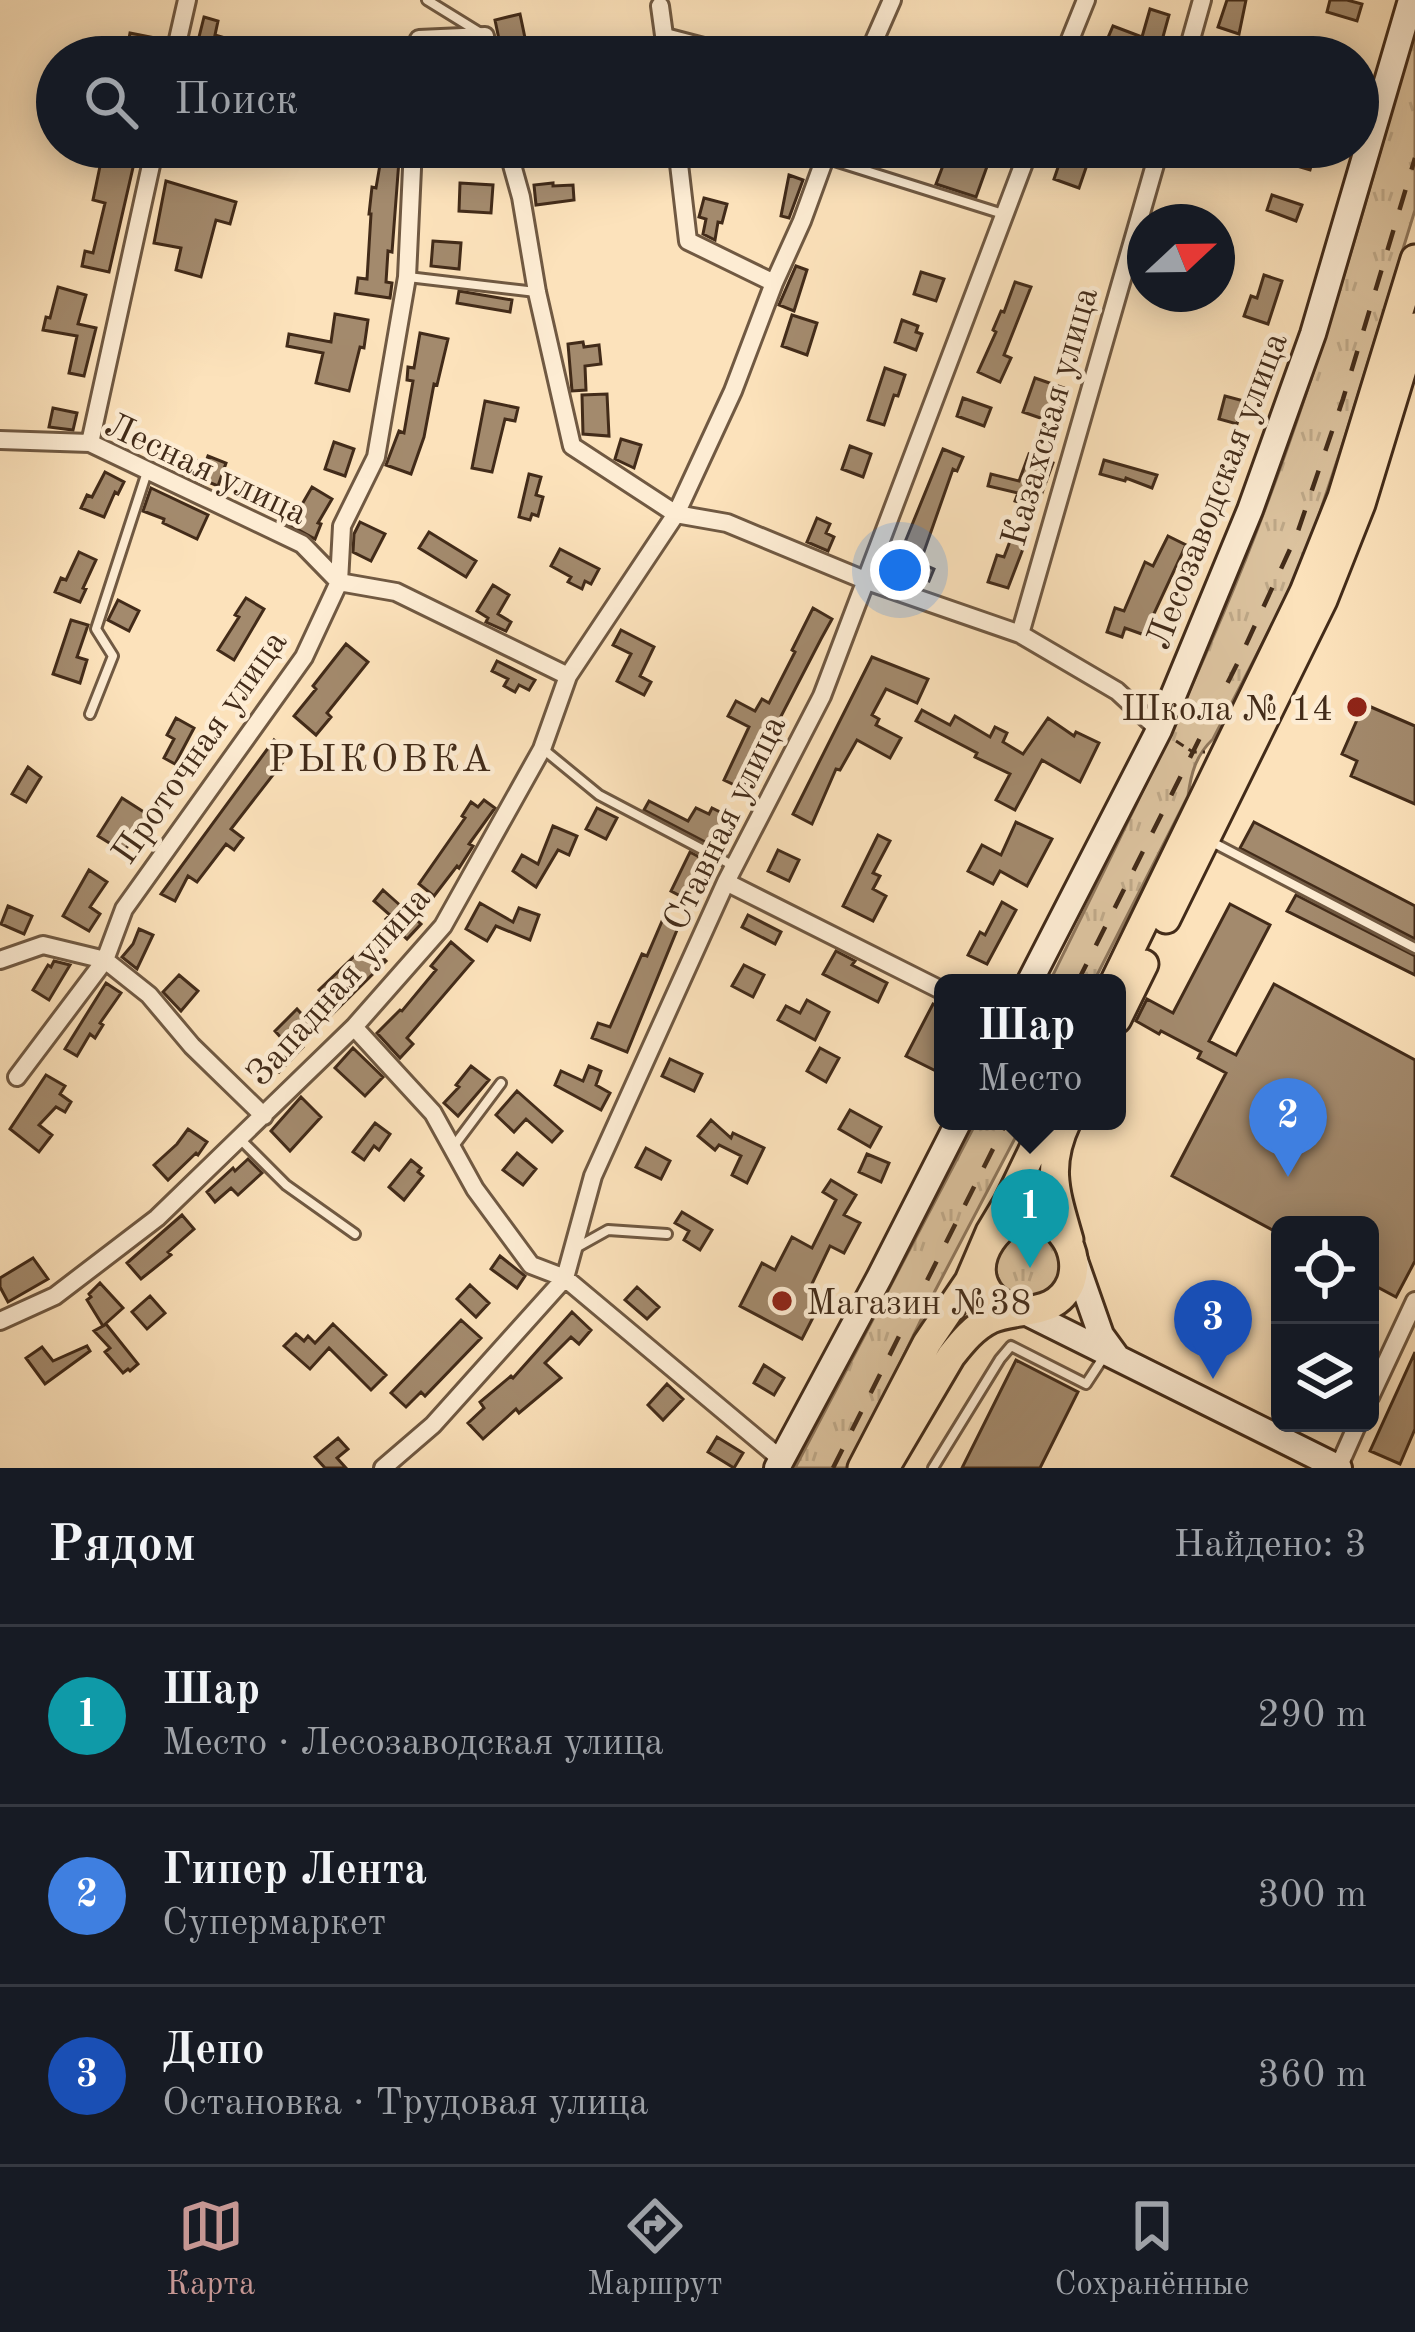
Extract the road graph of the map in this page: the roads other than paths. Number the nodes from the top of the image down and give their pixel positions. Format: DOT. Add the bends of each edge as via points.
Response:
graph roads {
  1 [pos="187,0"];
  2 [pos="428,0"];
  3 [pos="892,0"];
  4 [pos="1086,0"];
  5 [pos="1202,0"];
  6 [pos="1412,0"];
  7 [pos="660,6"];
  8 [pos="664,32"];
  9 [pos="179,36"];
  10 [pos="485,36"];
  11 [pos="664,36"];
  12 [pos="679,36"];
  13 [pos="876,36"];
  14 [pos="1071,36"];
  15 [pos="1192,36"];
  16 [pos="1379,111"];
  17 [pos="149,168"];
  18 [pos="412,168"];
  19 [pos="513,168"];
  20 [pos="679,168"];
  21 [pos="821,168"];
  22 [pos="871,168"];
  23 [pos="1022,168"];
  24 [pos="1154,168"];
  25 [pos="1362,168"];
  26 [pos="1005,214"];
  27 [pos="1415,259"];
  28 [pos="407,277"];
  29 [pos="774,284"];
  30 [pos="537,292"];
  31 [pos="1415,327"];
  32 [pos="0,440"];
  33 [pos="90,443"];
  34 [pos="147,471"];
  35 [pos="676,514"];
  36 [pos="867,581"];
  37 [pos="339,583"];
  38 [pos="1020,634"];
  39 [pos="568,676"];
  40 [pos="90,714"];
  41 [pos="1159,730"];
  42 [pos="542,748"];
  43 [pos="1206,838"];
  44 [pos="730,874"];
  45 [pos="1415,948"];
  46 [pos="2,956"];
  47 [pos="105,960"];
  48 [pos="1034,974"];
  49 [pos="1118,974"];
  50 [pos="934,986"];
  51 [pos="1126,1000"];
  52 [pos="354,1027"];
  53 [pos="17,1077"];
  54 [pos="501,1083"];
  55 [pos="264,1116"];
  56 [pos="954,1130"];
  57 [pos="1043,1130"];
  58 [pos="1063,1130"];
  59 [pos="240,1139"];
  60 [pos="452,1148"];
  61 [pos="355,1234"];
  62 [pos="667,1234"];
  63 [pos="986,1246"];
  64 [pos="573,1250"];
  65 [pos="1071,1250"];
  66 [pos="565,1278"];
  67 [pos="1415,1300"];
  68 [pos="1024,1311"];
  69 [pos="0,1321"];
  70 [pos="1112,1356"];
  71 [pos="1379,1378"];
  72 [pos="1354,1432"];
  73 [pos="779,1464"];
  74 [pos="383,1468"];
  75 [pos="862,1468"];
  76 [pos="885,1468"];
  77 [pos="933,1468"];
  78 [pos="1339,1468"];
  1 -- 9 [label="street"];
  2 -- 10 [label="lane"];
  3 -- 13 [label="street"];
  4 -- 14 [label="street"];
  5 -- 15 [label="street"];
  6 -- 16 [label="street, Лесозаводская улица"];
  7 -- 8 [label="street"];
  8 -- 11 [label="street"];
  8 -- 12 [label="lane"];
  17 -- 33 [label="street"];
  18 -- 28 [label="street, Проточная улица"];
  19 -- 30 [label="street"];
  20 -- 29 [label="street" via="688,242"];
  21 -- 29 [label="street, Западная улица"];
  22 -- 26 [label="lane"];
  23 -- 26 [label="street, Ставная улица"];
  24 -- 38 [label="street, Казахская улица"];
  25 -- 41 [label="street, Лесозаводская улица" via="1250,510"];
  26 -- 36 [label="street, Ставная улица"];
  27 -- 49 [label="main road" via="1342,497 1304,592"];
  28 -- 30 [label="lane"];
  28 -- 37 [label="street, Проточная улица" via="376,457 342,526"];
  29 -- 35 [label="street, Западная улица"];
  30 -- 35 [label="street" via="572,446"];
  31 -- 43 [label="main road" via="1323,600"];
  32 -- 33 [label="street, Лесная улица"];
  33 -- 34 [label="street, Лесная улица"];
  34 -- 37 [label="street, Лесная улица" via="302,544"];
  34 -- 40 [label="lane" via="96,629 113,656"];
  35 -- 36 [label="street" via="727,523"];
  35 -- 39 [label="street, Западная улица"];
  36 -- 38 [label="street"];
  36 -- 44 [label="street, Ставная улица" via="822,696"];
  37 -- 39 [label="street" via="396,592"];
  37 -- 47 [label="street, Проточная улица" via="304,657 124,909"];
  38 -- 41 [label="street" via="1117,691"];
  39 -- 42 [label="street, Западная улица"];
  41 -- 48 [label="street, Лесозаводская улица"];
  42 -- 44 [label="lane" via="599,795"];
  42 -- 52 [label="street, Западная улица" via="443,926"];
  43 -- 45 [label="lane"];
  43 -- 51 [label="main road"];
  44 -- 50 [label="street"];
  44 -- 64 [label="street, Ставная улица" via="593,1175"];
  46 -- 47 [label="street" via="43,945"];
  47 -- 53 [label="street, Проточная улица"];
  47 -- 55 [label="street"];
  52 -- 55 [label="street, Западная улица"];
  52 -- 60 [label="street" via="433,1113"];
  54 -- 60 [label="lane"];
  55 -- 59 [label="street, Западная улица"];
  56 -- 73 [label="street"];
  57 -- 63 [label="main road"];
  58 -- 65 [label="main road" via="1053,1173"];
  59 -- 61 [label="lane" via="286,1185"];
  59 -- 69 [label="street, Западная улица" via="157,1218 55,1296"];
  60 -- 66 [label="street" via="530,1265"];
  62 -- 64 [label="lane" via="608,1230"];
  63 -- 65 [label="main road" via="1006,1224 1035,1219 1061,1233"];
  63 -- 68 [label="main road" via="988,1288"];
  63 -- 75 [label="main road"];
  64 -- 66 [label="street, Ставная улица"];
  65 -- 68 [label="main road" via="1064,1294"];
  65 -- 70 [label="street"];
  66 -- 73 [label="street"];
  66 -- 74 [label="street, Ставная улица" via="433,1425"];
  67 -- 71 [label="street"];
  68 -- 70 [label="street"];
  68 -- 76 [label="main road" via="986,1322 963,1341"];
  70 -- 77 [label="lane" via="1086,1384 1011,1346"];
  70 -- 78 [label="street"];
  72 -- 78 [label="street"];
}
